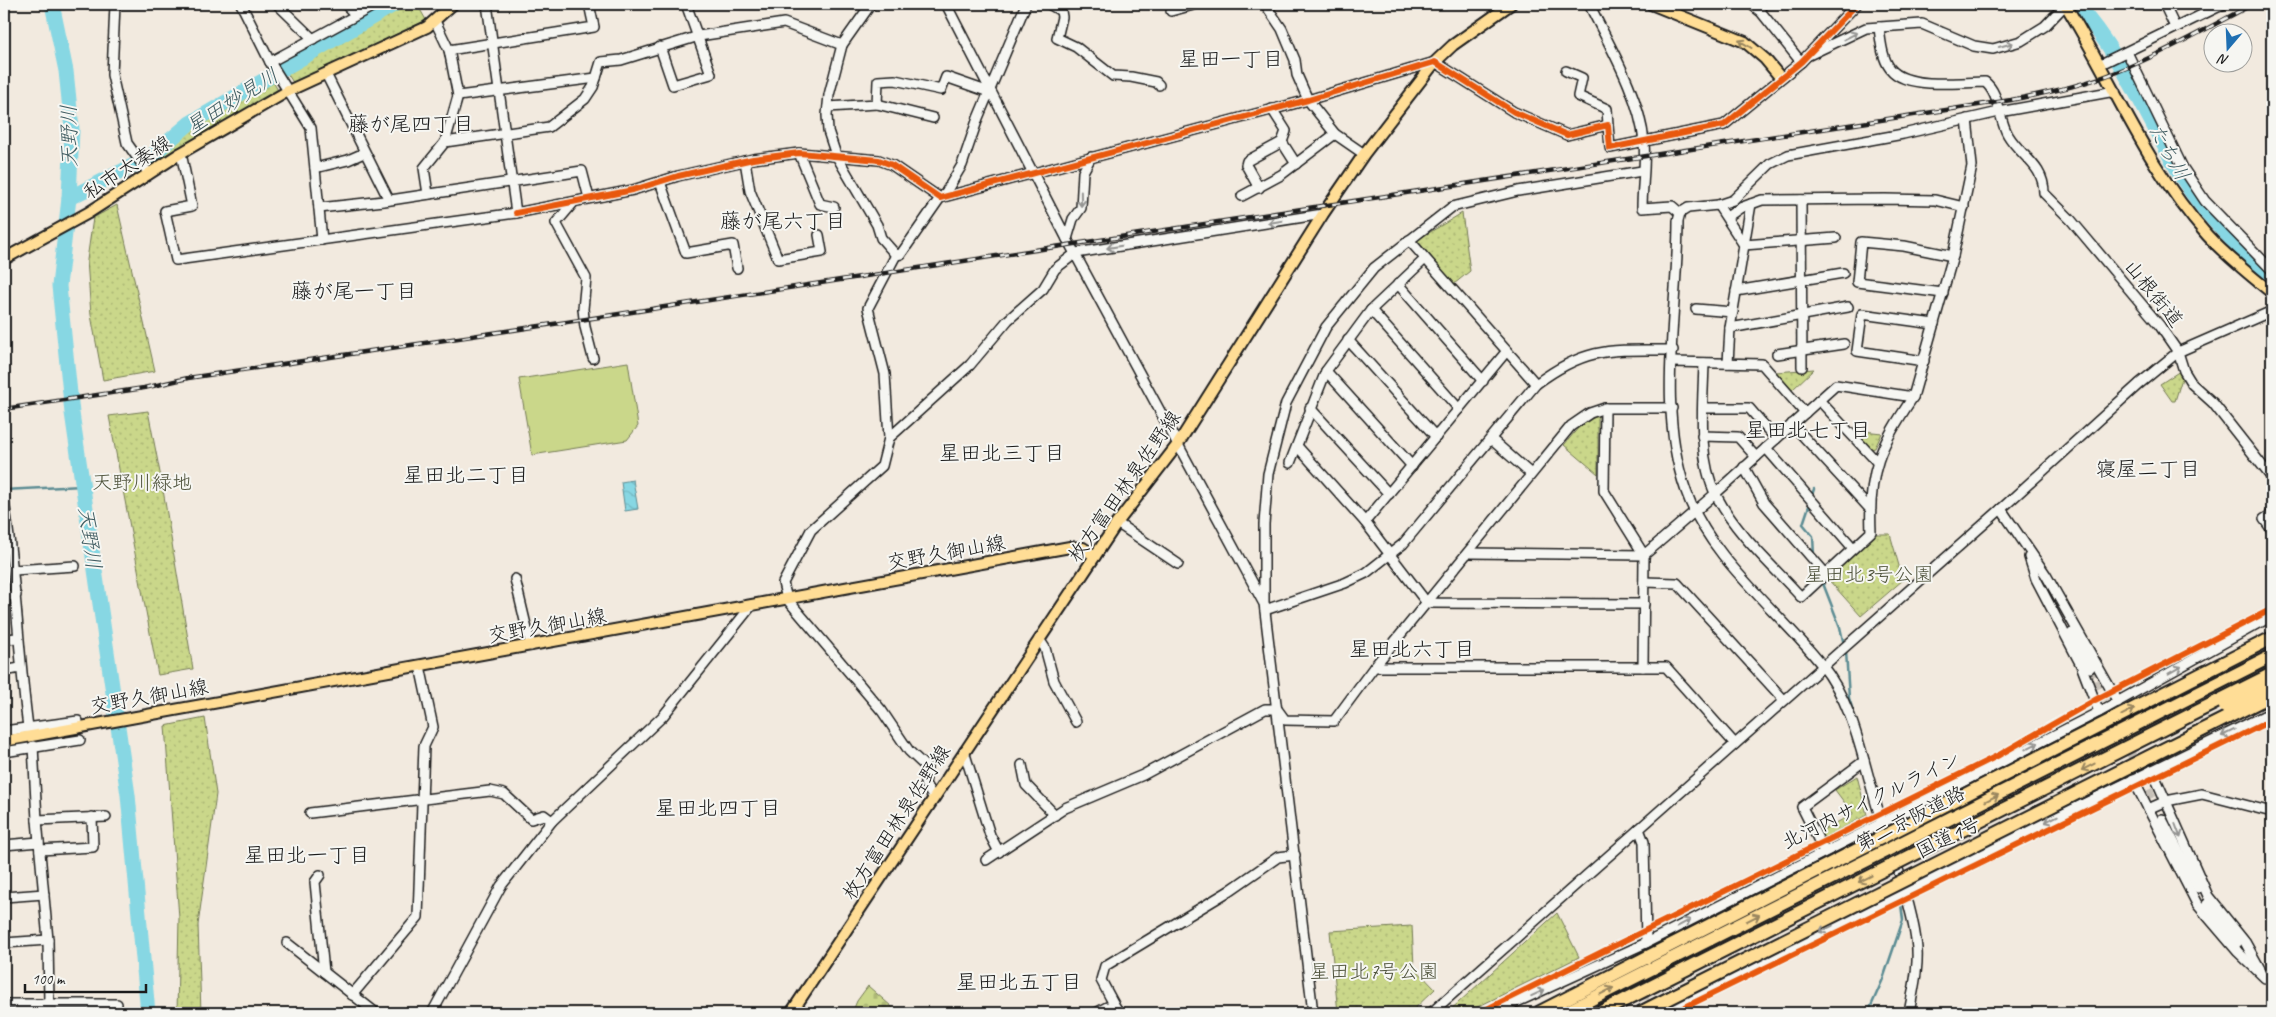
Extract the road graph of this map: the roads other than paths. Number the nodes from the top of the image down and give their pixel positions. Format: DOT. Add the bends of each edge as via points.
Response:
graph roads {
  1 [pos="114,4"];
  2 [pos="241,4"];
  3 [pos="277,4"];
  4 [pos="345,4"];
  5 [pos="377,4"];
  6 [pos="452,4"];
  7 [pos="487,4"];
  8 [pos="589,4"];
  9 [pos="686,4"];
  10 [pos="871,4"];
  11 [pos="946,4"];
  12 [pos="1026,4"];
  13 [pos="1049,4"];
  14 [pos="1197,4"];
  15 [pos="1266,4"];
  16 [pos="1511,4"];
  17 [pos="1589,4"];
  18 [pos="1651,4"];
  19 [pos="1751,4"];
  20 [pos="1857,4"];
  21 [pos="2066,4"];
  22 [pos="2164,4"];
  23 [pos="2224,4"];
  24 [pos="1171,11"];
  25 [pos="355,14"];
  26 [pos="435,20"];
  27 [pos="1879,27"];
  28 [pos="2175,27"];
  29 [pos="699,36"];
  30 [pos="313,39"];
  31 [pos="492,43"];
  32 [pos="842,45"];
  33 [pos="660,47"];
  34 [pos="449,50"];
  35 [pos="2123,54"];
  36 [pos="1803,59"];
  37 [pos="270,62"];
  38 [pos="1435,62"];
  39 [pos="2104,62"];
  40 [pos="1566,71"];
  41 [pos="326,74"];
  42 [pos="1780,77"];
  43 [pos="596,78"];
  44 [pos="1159,85"];
  45 [pos="500,90"];
  46 [pos="990,90"];
  47 [pos="288,91"];
  48 [pos="2115,91"];
  49 [pos="458,96"];
  50 [pos="1308,100"];
  51 [pos="876,104"];
  52 [pos="828,107"];
  53 [pos="1272,109"];
  54 [pos="1999,112"];
  55 [pos="933,118"];
  56 [pos="1967,118"];
  57 [pos="1608,125"];
  58 [pos="506,132"];
  59 [pos="1335,134"];
  60 [pos="1137,141"];
  61 [pos="445,142"];
  62 [pos="1282,142"];
  63 [pos="1644,142"];
  64 [pos="181,152"];
  65 [pos="364,152"];
  66 [pos="800,153"];
  67 [pos="1364,154"];
  68 [pos="836,155"];
  69 [pos="1090,158"];
  70 [pos="745,161"];
  71 [pos="1296,164"];
  72 [pos="144,166"];
  73 [pos="315,168"];
  74 [pos="1642,171"];
  75 [pos="1034,174"];
  76 [pos="512,181"];
  77 [pos="660,182"];
  78 [pos="1259,188"];
  79 [pos="428,194"];
  80 [pos="1242,196"];
  81 [pos="589,198"];
  82 [pos="941,198"];
  83 [pos="389,200"];
  84 [pos="1801,200"];
  85 [pos="573,203"];
  86 [pos="1718,204"];
  87 [pos="1752,204"];
  88 [pos="834,207"];
  89 [pos="1964,207"];
  90 [pos="319,208"];
  91 [pos="516,213"];
  92 [pos="1680,213"];
  93 [pos="1323,214"];
  94 [pos="1727,217"];
  95 [pos="819,235"];
  96 [pos="1067,238"];
  97 [pos="1836,238"];
  98 [pos="322,240"];
  99 [pos="1409,240"];
  100 [pos="1801,240"];
  101 [pos="1744,245"];
  102 [pos="1076,254"];
  103 [pos="896,255"];
  104 [pos="1954,256"];
  105 [pos="4,259"];
  106 [pos="1425,259"];
  107 [pos="737,268"];
  108 [pos="2272,270"];
  109 [pos="1843,272"];
  110 [pos="1801,280"];
  111 [pos="1398,284"];
  112 [pos="1736,291"];
  113 [pos="1943,293"];
  114 [pos="2272,293"];
  115 [pos="1848,307"];
  116 [pos="1696,309"];
  117 [pos="1371,310"];
  118 [pos="2272,311"];
  119 [pos="1733,312"];
  120 [pos="1802,316"];
  121 [pos="1934,324"];
  122 [pos="1730,328"];
  123 [pos="1348,340"];
  124 [pos="1844,344"];
  125 [pos="1673,350"];
  126 [pos="1802,351"];
  127 [pos="1506,352"];
  128 [pos="2178,352"];
  129 [pos="1778,354"];
  130 [pos="594,358"];
  131 [pos="1924,361"];
  132 [pos="1672,362"];
  133 [pos="1704,363"];
  134 [pos="1728,364"];
  135 [pos="1802,367"];
  136 [pos="1326,371"];
  137 [pos="1483,380"];
  138 [pos="1536,384"];
  139 [pos="1913,397"];
  140 [pos="1819,400"];
  141 [pos="1310,408"];
  142 [pos="1605,408"];
  143 [pos="1672,408"];
  144 [pos="1703,408"];
  145 [pos="1459,409"];
  146 [pos="1805,413"];
  147 [pos="1792,424"];
  148 [pos="1702,436"];
  149 [pos="1436,437"];
  150 [pos="889,438"];
  151 [pos="1491,439"];
  152 [pos="1776,439"];
  153 [pos="1178,444"];
  154 [pos="1297,446"];
  155 [pos="1766,448"];
  156 [pos="1756,456"];
  157 [pos="1877,462"];
  158 [pos="1290,463"];
  159 [pos="1412,466"];
  160 [pos="1744,467"];
  161 [pos="1531,474"];
  162 [pos="2272,478"];
  163 [pos="1389,494"];
  164 [pos="1716,494"];
  165 [pos="4,501"];
  166 [pos="1870,509"];
  167 [pos="2001,509"];
  168 [pos="1695,510"];
  169 [pos="2272,514"];
  170 [pos="1365,522"];
  171 [pos="1117,523"];
  172 [pos="2272,530"];
  173 [pos="6,535"];
  174 [pos="1853,548"];
  175 [pos="2027,549"];
  176 [pos="1468,552"];
  177 [pos="1391,554"];
  178 [pos="1644,555"];
  179 [pos="1095,556"];
  180 [pos="1178,564"];
  181 [pos="75,566"];
  182 [pos="4,568"];
  183 [pos="14,568"];
  184 [pos="1825,573"];
  185 [pos="515,579"];
  186 [pos="1644,582"];
  187 [pos="16,595"];
  188 [pos="4,596"];
  189 [pos="787,599"];
  190 [pos="1427,603"];
  191 [pos="1644,604"];
  192 [pos="752,605"];
  193 [pos="1265,607"];
  194 [pos="2272,616"];
  195 [pos="18,638"];
  196 [pos="2272,638"];
  197 [pos="4,639"];
  198 [pos="1039,639"];
  199 [pos="531,646"];
  200 [pos="2272,646"];
  201 [pos="2272,656"];
  202 [pos="1822,665"];
  203 [pos="420,666"];
  204 [pos="1374,667"];
  205 [pos="1643,667"];
  206 [pos="20,668"];
  207 [pos="2090,668"];
  208 [pos="4,671"];
  209 [pos="2272,674"];
  210 [pos="2272,684"];
  211 [pos="2272,695"];
  212 [pos="1784,700"];
  213 [pos="2118,702"];
  214 [pos="1278,709"];
  215 [pos="2099,712"];
  216 [pos="2272,712"];
  217 [pos="78,721"];
  218 [pos="1076,722"];
  219 [pos="28,727"];
  220 [pos="4,731"];
  221 [pos="4,740"];
  222 [pos="80,740"];
  223 [pos="2103,741"];
  224 [pos="1735,744"];
  225 [pos="34,746"];
  226 [pos="964,751"];
  227 [pos="4,752"];
  228 [pos="2112,755"];
  229 [pos="2006,760"];
  230 [pos="1864,761"];
  231 [pos="1022,765"];
  232 [pos="2152,770"];
  233 [pos="2133,779"];
  234 [pos="933,797"];
  235 [pos="422,800"];
  236 [pos="1953,801"];
  237 [pos="2166,801"];
  238 [pos="2148,809"];
  239 [pos="2272,812"];
  240 [pos="310,813"];
  241 [pos="1055,814"];
  242 [pos="106,817"];
  243 [pos="92,818"];
  244 [pos="2162,819"];
  245 [pos="37,820"];
  246 [pos="552,821"];
  247 [pos="1882,822"];
  248 [pos="1639,829"];
  249 [pos="4,845"];
  250 [pos="39,846"];
  251 [pos="1824,851"];
  252 [pos="999,852"];
  253 [pos="1296,855"];
  254 [pos="986,860"];
  255 [pos="1807,860"];
  256 [pos="1823,867"];
  257 [pos="320,875"];
  258 [pos="1904,891"];
  259 [pos="44,894"];
  260 [pos="4,898"];
  261 [pos="48,940"];
  262 [pos="4,943"];
  263 [pos="287,943"];
  264 [pos="1646,943"];
  265 [pos="324,972"];
  266 [pos="2265,978"];
  267 [pos="2272,986"];
  268 [pos="352,995"];
  269 [pos="48,1003"];
  270 [pos="4,1004"];
  271 [pos="117,1004"];
  272 [pos="1118,1011"];
  273 [pos="46,1013"];
  274 [pos="376,1013"];
  275 [pos="432,1013"];
  276 [pos="791,1013"];
  277 [pos="1096,1013"];
  278 [pos="1313,1013"];
  279 [pos="1431,1013"];
  280 [pos="1493,1013"];
  281 [pos="1538,1013"];
  282 [pos="1564,1013"];
  283 [pos="1599,1013"];
  284 [pos="1640,1013"];
  285 [pos="1654,1013"];
  286 [pos="1909,1013"];
  1 -- 72 [label="street" via="112,75 127,142"];
  2 -- 37 [label="street"];
  3 -- 30 [label="street"];
  4 -- 25 [label="street"];
  5 -- 25 [label="street"];
  6 -- 26 [label="main road, 私市太秦線"];
  7 -- 31 [label="street"];
  8 -- 31 [label="street" via="594,28"];
  9 -- 29 [label="street"];
  10 -- 32 [label="street"];
  11 -- 46 [label="street"];
  12 -- 46 [label="street"];
  13 -- 44 [label="street" via="1061,11 1057,38 1076,47 1113,76"];
  14 -- 24 [label="street"];
  15 -- 50 [label="street" via="1282,29"];
  16 -- 38 [label="main road, 枚方富田林泉佐野線"];
  17 -- 63 [label="street" via="1625,78"];
  42 -- 18 [label="main road, one-way" via="1744,42"];
  19 -- 36 [label="street"];
  20 -- 36 [label="street"];
  27 -- 21 [label="street, one-way" via="1922,24 1974,46 1993,49 2021,41 2045,26"];
  21 -- 39 [label="main road"];
  22 -- 28 [label="street"];
  23 -- 28 [label="street"];
  25 -- 30 [label="street"];
  26 -- 34 [label="street"];
  26 -- 41 [label="main road, 私市太秦線" via="427,27"];
  36 -- 27 [label="street, one-way" via="1866,28"];
  27 -- 54 [label="street, 山根街道" via="1884,58 1904,80 1953,84 1985,82 1992,88"];
  28 -- 35 [label="street"];
  29 -- 32 [label="street" via="784,23"];
  29 -- 33 [label="street"];
  29 -- 33 [label="street" via="711,74 673,84"];
  30 -- 37 [label="street"];
  31 -- 34 [label="street"];
  31 -- 45 [label="street"];
  32 -- 52 [label="street"];
  33 -- 43 [label="street" via="621,60 601,62"];
  34 -- 49 [label="street"];
  35 -- 39 [label="street"];
  35 -- 108 [label="street" via="2183,168 2205,202"];
  36 -- 42 [label="street"];
  37 -- 47 [label="street"];
  38 -- 50 [label="street"];
  38 -- 57 [label="street" via="1514,112 1567,135"];
  38 -- 67 [label="main road, 枚方富田林泉佐野線"];
  39 -- 48 [label="main road"];
  40 -- 57 [label="street" via="1582,78 1578,96 1607,109"];
  41 -- 47 [label="main road, 私市太秦線"];
  41 -- 65 [label="street"];
  42 -- 63 [label="street" via="1724,125"];
  43 -- 45 [label="street"];
  43 -- 58 [label="street" via="585,99 549,128"];
  45 -- 49 [label="street"];
  45 -- 58 [label="street"];
  46 -- 51 [label="street" via="946,76 941,90 894,80 878,81"];
  46 -- 75 [label="street"];
  46 -- 82 [label="street" via="962,165"];
  47 -- 64 [label="main road, 私市太秦線"];
  47 -- 73 [label="street" via="311,128"];
  48 -- 54 [label="street"];
  48 -- 114 [label="main road" via="2159,171 2207,235"];
  49 -- 61 [label="street"];
  50 -- 53 [label="street"];
  50 -- 59 [label="street"];
  51 -- 52 [label="street"];
  51 -- 55 [label="street"];
  52 -- 68 [label="street" via="828,131"];
  53 -- 62 [label="street" via="1286,131"];
  53 -- 69 [label="street"];
  54 -- 56 [label="street"];
  54 -- 128 [label="street, 山根街道" via="2013,144 2044,179 2044,193 2071,220"];
  56 -- 86 [label="street" via="1903,134 1788,155 1770,164 1733,200"];
  56 -- 89 [label="street" via="1972,166"];
  57 -- 63 [label="street" via="1610,148"];
  58 -- 61 [label="street"];
  58 -- 76 [label="street"];
  59 -- 67 [label="street"];
  59 -- 71 [label="street"];
  60 -- 69 [label="street" via="1093,152"];
  61 -- 79 [label="street" via="424,168"];
  62 -- 71 [label="street"];
  62 -- 78 [label="street" via="1247,161 1246,165"];
  63 -- 74 [label="street"];
  64 -- 72 [label="main road, 私市太秦線"];
  64 -- 98 [label="street" via="192,206 165,211 176,260"];
  65 -- 73 [label="street" via="348,160"];
  65 -- 83 [label="street"];
  66 -- 68 [label="street"];
  66 -- 70 [label="street"];
  66 -- 88 [label="street" via="820,204"];
  67 -- 93 [label="main road, 枚方富田林泉佐野線"];
  68 -- 82 [label="street" via="879,160 892,165"];
  68 -- 103 [label="street" via="877,225 881,238"];
  69 -- 75 [label="street"];
  69 -- 96 [label="street, one-way" via="1083,172 1081,208 1073,219"];
  70 -- 77 [label="street"];
  70 -- 95 [label="street" via="750,191 778,259 822,252"];
  71 -- 78 [label="street"];
  72 -- 105 [label="main road, 私市太秦線" via="88,213"];
  73 -- 90 [label="street"];
  74 -- 92 [label="street" via="1642,208 1672,206"];
  74 -- 99 [label="street" via="1462,203"];
  75 -- 82 [label="street"];
  75 -- 96 [label="street"];
  76 -- 79 [label="street"];
  76 -- 81 [label="street" via="582,172"];
  76 -- 91 [label="street"];
  77 -- 81 [label="street"];
  77 -- 107 [label="street" via="686,253 733,245"];
  78 -- 80 [label="street"];
  79 -- 83 [label="street"];
  81 -- 85 [label="street"];
  82 -- 103 [label="street" via="900,254"];
  83 -- 90 [label="street"];
  84 -- 87 [label="street" via="1762,200"];
  84 -- 89 [label="street" via="1935,200"];
  84 -- 100 [label="street"];
  85 -- 91 [label="street"];
  85 -- 130 [label="street" via="556,224 586,278 583,309"];
  86 -- 92 [label="street" via="1688,208"];
  86 -- 94 [label="street"];
  87 -- 94 [label="street"];
  87 -- 101 [label="street"];
  89 -- 104 [label="street"];
  90 -- 98 [label="street"];
  91 -- 98 [label="street"];
  92 -- 125 [label="street"];
  93 -- 102 [label="street, one-way"];
  93 -- 153 [label="main road, 枚方富田林泉佐野線"];
  94 -- 101 [label="street"];
  96 -- 102 [label="street"];
  97 -- 100 [label="street"];
  99 -- 106 [label="street"];
  99 -- 193 [label="street" via="1374,268 1326,327 1286,403 1268,474 1264,524"];
  100 -- 101 [label="street"];
  100 -- 110 [label="street"];
  101 -- 112 [label="street"];
  102 -- 150 [label="street" via="1055,269 1043,290 1008,320 970,365"];
  102 -- 153 [label="street"];
  103 -- 150 [label="street" via="868,308 885,374"];
  104 -- 113 [label="street"];
  104 -- 113 [label="street" via="1861,242 1857,282"];
  106 -- 111 [label="street"];
  106 -- 127 [label="street"];
  109 -- 110 [label="street"];
  110 -- 112 [label="street"];
  110 -- 120 [label="street"];
  111 -- 117 [label="street"];
  111 -- 137 [label="street"];
  112 -- 119 [label="street"];
  113 -- 121 [label="street"];
  115 -- 120 [label="street"];
  116 -- 119 [label="street"];
  117 -- 123 [label="street"];
  117 -- 145 [label="street"];
  118 -- 128 [label="street"];
  119 -- 122 [label="street"];
  120 -- 122 [label="street"];
  120 -- 126 [label="street"];
  121 -- 131 [label="street"];
  121 -- 131 [label="street" via="1862,314 1857,351"];
  122 -- 134 [label="street"];
  123 -- 136 [label="street"];
  123 -- 149 [label="street"];
  124 -- 126 [label="street"];
  125 -- 132 [label="street"];
  125 -- 138 [label="street" via="1601,351 1574,359"];
  126 -- 129 [label="street"];
  126 -- 135 [label="street"];
  127 -- 137 [label="street"];
  127 -- 138 [label="street"];
  128 -- 162 [label="street, 山根街道" via="2192,384 2213,403"];
  128 -- 167 [label="street" via="2100,417"];
  131 -- 139 [label="street"];
  132 -- 133 [label="street"];
  132 -- 143 [label="street"];
  133 -- 134 [label="street"];
  133 -- 144 [label="street"];
  134 -- 146 [label="street" via="1762,364"];
  136 -- 141 [label="street"];
  136 -- 159 [label="street"];
  137 -- 145 [label="street"];
  138 -- 151 [label="street"];
  139 -- 140 [label="street" via="1836,385"];
  139 -- 157 [label="street" via="1889,432"];
  140 -- 146 [label="street"];
  140 -- 157 [label="street"];
  141 -- 154 [label="street"];
  141 -- 163 [label="street"];
  142 -- 143 [label="street"];
  142 -- 161 [label="street" via="1590,413 1571,426"];
  142 -- 178 [label="street" via="1604,491"];
  143 -- 168 [label="street" via="1673,446 1686,493"];
  144 -- 148 [label="street"];
  144 -- 152 [label="street" via="1749,408"];
  145 -- 149 [label="street"];
  146 -- 147 [label="street"];
  147 -- 152 [label="street"];
  147 -- 166 [label="street"];
  148 -- 156 [label="street" via="1738,437"];
  148 -- 164 [label="street"];
  149 -- 159 [label="street"];
  150 -- 189 [label="street" via="882,466 811,530 782,584"];
  151 -- 161 [label="street"];
  151 -- 177 [label="street" via="1421,524"];
  152 -- 155 [label="street"];
  153 -- 171 [label="main road, 枚方富田林泉佐野線"];
  153 -- 193 [label="street"];
  154 -- 158 [label="street"];
  154 -- 170 [label="street"];
  155 -- 156 [label="street"];
  155 -- 174 [label="street"];
  156 -- 160 [label="street"];
  157 -- 166 [label="street"];
  159 -- 163 [label="street"];
  160 -- 164 [label="street"];
  160 -- 184 [label="street" via="1764,503"];
  161 -- 176 [label="street"];
  163 -- 170 [label="street"];
  164 -- 168 [label="street"];
  164 -- 184 [label="street" via="1739,529 1801,597"];
  165 -- 173 [label="street"];
  166 -- 174 [label="street" via="1871,532"];
  167 -- 175 [label="street"];
  167 -- 202 [label="street"];
  168 -- 178 [label="street"];
  168 -- 202 [label="street" via="1725,556"];
  169 -- 172 [label="street" via="2264,519"];
  170 -- 177 [label="street"];
  171 -- 179 [label="main road, 枚方富田林泉佐野線"];
  171 -- 180 [label="street"];
  173 -- 183 [label="street"];
  174 -- 184 [label="street"];
  175 -- 207 [label="street"];
  175 -- 213 [label="street" via="2046,575"];
  175 -- 215 [label="street" via="2036,579 2081,665"];
  176 -- 178 [label="street"];
  176 -- 190 [label="street"];
  177 -- 190 [label="street"];
  177 -- 193 [label="street" via="1346,583"];
  178 -- 186 [label="street"];
  179 -- 189 [label="main road, 交野久御山線" via="1083,548 1070,547"];
  179 -- 198 [label="main road, 枚方富田林泉佐野線"];
  181 -- 183 [label="street"];
  182 -- 183 [label="street"];
  183 -- 187 [label="street"];
  185 -- 199 [label="street"];
  186 -- 191 [label="street"];
  186 -- 212 [label="street" via="1676,583"];
  187 -- 188 [label="street"];
  187 -- 195 [label="street"];
  189 -- 192 [label="main road, 交野久御山線"];
  189 -- 234 [label="street" via="882,711 909,751 927,768 925,784"];
  190 -- 191 [label="street"];
  190 -- 204 [label="street"];
  191 -- 205 [label="street"];
  192 -- 199 [label="main road, 交野久御山線"];
  192 -- 246 [label="street" via="662,716"];
  193 -- 214 [label="street"];
  213 -- 194 [label="street, one-way"];
  195 -- 197 [label="street"];
  195 -- 206 [label="street"];
  236 -- 196 [label="highway, 国道1号, one-way, bridge"];
  198 -- 218 [label="street" via="1045,648 1054,681"];
  198 -- 226 [label="main road, 枚方富田林泉佐野線"];
  199 -- 203 [label="main road, 交野久御山線"];
  200 -- 223 [label="highway, bridge" via="2184,689"];
  201 -- 223 [label="highway, 第二京阪道路, bridge"];
  202 -- 212 [label="street"];
  202 -- 230 [label="street" via="1846,706"];
  203 -- 221 [label="main road, 交野久御山線"];
  203 -- 235 [label="street" via="433,727 424,746"];
  204 -- 205 [label="street"];
  204 -- 214 [label="street" via="1334,721 1285,720"];
  205 -- 224 [label="street" via="1666,667"];
  206 -- 208 [label="street"];
  206 -- 219 [label="street"];
  209 -- 228 [label="highway, 第二京阪道路, bridge"];
  210 -- 228 [label="highway, bridge"];
  211 -- 284 [label="highway, 国道1号, bridge"];
  212 -- 224 [label="street"];
  213 -- 215 [label="street"];
  214 -- 241 [label="street" via="1265,709 1143,775"];
  214 -- 253 [label="street"];
  229 -- 215 [label="street, one-way"];
  216 -- 232 [label="street, one-way"];
  217 -- 219 [label="street"];
  219 -- 220 [label="street"];
  222 -- 225 [label="street"];
  282 -- 223 [label="highway, 第二京阪道路, one-way, bridge"];
  224 -- 248 [label="street"];
  225 -- 227 [label="street"];
  225 -- 245 [label="street"];
  226 -- 234 [label="main road, 枚方富田林泉佐野線"];
  226 -- 252 [label="street" via="990,835"];
  228 -- 283 [label="highway, 第二京阪道路, one-way, bridge"];
  229 -- 236 [label="street" via="1991,777"];
  229 -- 247 [label="street"];
  230 -- 247 [label="street"];
  230 -- 251 [label="street" via="1802,807"];
  231 -- 241 [label="street" via="1026,785"];
  232 -- 233 [label="street"];
  232 -- 237 [label="street"];
  233 -- 238 [label="street"];
  233 -- 258 [label="street, one-way"];
  234 -- 276 [label="main road, 枚方富田林泉佐野線"];
  235 -- 240 [label="street"];
  235 -- 246 [label="street" via="490,790 504,794 531,820 544,815"];
  235 -- 268 [label="street" via="418,917"];
  236 -- 256 [label="highway, 国道1号, bridge"];
  237 -- 238 [label="street"];
  237 -- 239 [label="street" via="2202,794"];
  237 -- 266 [label="street, one-way" via="2208,896 2245,942"];
  238 -- 266 [label="street" via="2197,904"];
  241 -- 252 [label="street"];
  242 -- 243 [label="street"];
  243 -- 245 [label="street"];
  243 -- 250 [label="street" via="93,847"];
  244 -- 266 [label="street" via="2204,900"];
  245 -- 250 [label="street"];
  246 -- 275 [label="street" via="501,886"];
  247 -- 251 [label="street"];
  247 -- 258 [label="street"];
  248 -- 264 [label="street" via="1644,842"];
  248 -- 279 [label="street"];
  249 -- 250 [label="street"];
  250 -- 259 [label="street"];
  251 -- 255 [label="street"];
  252 -- 254 [label="street"];
  253 -- 272 [label="street" via="1278,857 1229,891 1105,966 1102,980"];
  253 -- 278 [label="street"];
  255 -- 256 [label="street"];
  264 -- 255 [label="street, one-way"];
  256 -- 281 [label="highway, 国道1号, bridge"];
  257 -- 265 [label="street" via="315,882"];
  258 -- 285 [label="street, one-way"];
  258 -- 286 [label="street" via="1916,942"];
  259 -- 260 [label="street"];
  259 -- 261 [label="street"];
  261 -- 262 [label="street"];
  261 -- 269 [label="street"];
  263 -- 265 [label="street"];
  280 -- 264 [label="street, one-way"];
  265 -- 268 [label="street"];
  266 -- 267 [label="street"];
  268 -- 274 [label="street"];
  269 -- 270 [label="street"];
  269 -- 271 [label="street"];
  269 -- 273 [label="street"];
  272 -- 277 [label="street" via="1106,1006"];
}
